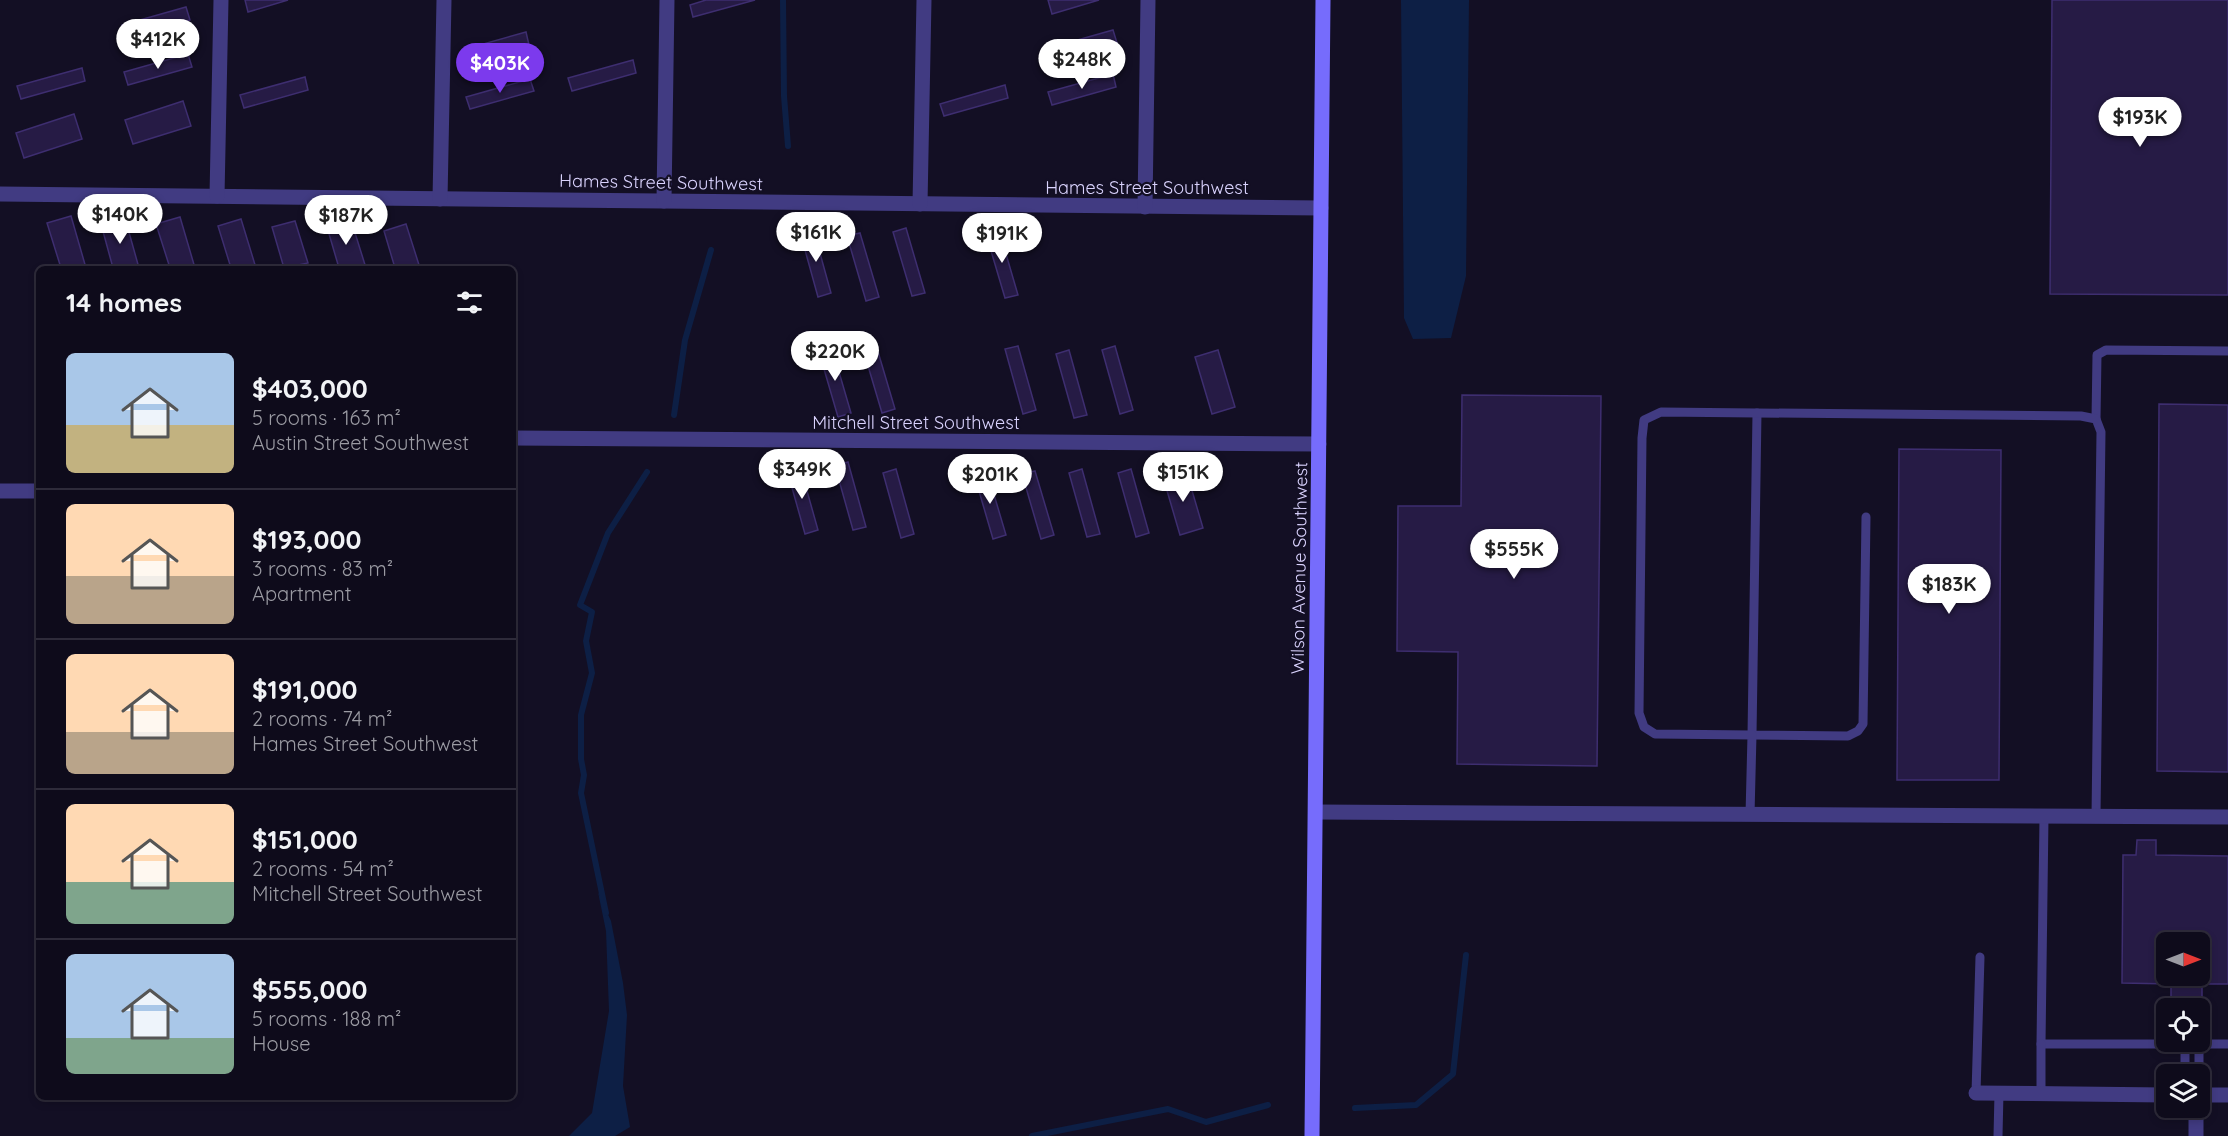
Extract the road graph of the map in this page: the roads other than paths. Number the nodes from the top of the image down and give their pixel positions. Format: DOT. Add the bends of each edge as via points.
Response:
graph roads {
  1 [pos="220,0"];
  2 [pos="444,0"];
  3 [pos="667,0"];
  4 [pos="924,0"];
  5 [pos="1148,0"];
  6 [pos="1323,0"];
  7 [pos="0,194"];
  8 [pos="217,196"];
  9 [pos="440,199"];
  10 [pos="664,201"];
  11 [pos="920,204"];
  12 [pos="1145,207"];
  13 [pos="1321,208"];
  14 [pos="2228,351"];
  15 [pos="1757,413"];
  16 [pos="2096,419"];
  17 [pos="516,438"];
  18 [pos="1319,444"];
  19 [pos="0,491"];
  20 [pos="36,491"];
  21 [pos="1866,517"];
  22 [pos="1752,735"];
  23 [pos="1316,812"];
  24 [pos="1750,815"];
  25 [pos="2096,816"];
  26 [pos="2044,817"];
  27 [pos="2228,818"];
  28 [pos="1980,957"];
  29 [pos="2041,1044"];
  30 [pos="2156,1044"];
  31 [pos="2210,1044"];
  32 [pos="2228,1044"];
  33 [pos="1976,1094"];
  34 [pos="1998,1094"];
  35 [pos="2041,1094"];
  36 [pos="2156,1095"];
  37 [pos="2210,1095"];
  38 [pos="2228,1095"];
  39 [pos="2196,1118"];
  40 [pos="1312,1136"];
  41 [pos="1998,1136"];
  42 [pos="2196,1136"];
  1 -- 8 [label="street"];
  2 -- 9 [label="street"];
  3 -- 10 [label="street"];
  4 -- 11 [label="street"];
  5 -- 12 [label="street"];
  6 -- 13 [label="street, Wilson Avenue Southwest"];
  7 -- 8 [label="street, Hames Street Southwest"];
  8 -- 9 [label="street, Hames Street Southwest"];
  9 -- 10 [label="street, Hames Street Southwest"];
  10 -- 11 [label="street, Hames Street Southwest"];
  11 -- 12 [label="street, Hames Street Southwest"];
  12 -- 13 [label="street, Hames Street Southwest"];
  13 -- 18 [label="street, Wilson Avenue Southwest"];
  14 -- 16 [label="lane" via="2106,350 2097,355"];
  15 -- 16 [label="lane"];
  15 -- 22 [label="lane"];
  15 -- 22 [label="lane" via="1660,412 1644,420 1642,438 1639,713 1644,727 1655,734"];
  16 -- 25 [label="lane" via="2101,432"];
  17 -- 18 [label="street, Mitchell Street Southwest"];
  18 -- 23 [label="street, Wilson Avenue Southwest"];
  19 -- 20 [label="street"];
  21 -- 22 [label="lane" via="1863,724 1848,736"];
  22 -- 24 [label="lane"];
  23 -- 24 [label="street"];
  23 -- 40 [label="street, Wilson Avenue Southwest"];
  24 -- 26 [label="street"];
  25 -- 26 [label="street"];
  25 -- 27 [label="street"];
  26 -- 29 [label="lane"];
  28 -- 33 [label="lane"];
  29 -- 30 [label="lane"];
  29 -- 35 [label="lane"];
  31 -- 32 [label="lane"];
  33 -- 34 [label="street"];
  34 -- 35 [label="street"];
  34 -- 41 [label="lane"];
  35 -- 36 [label="street"];
  37 -- 38 [label="street"];
  39 -- 42 [label="street"];
}
